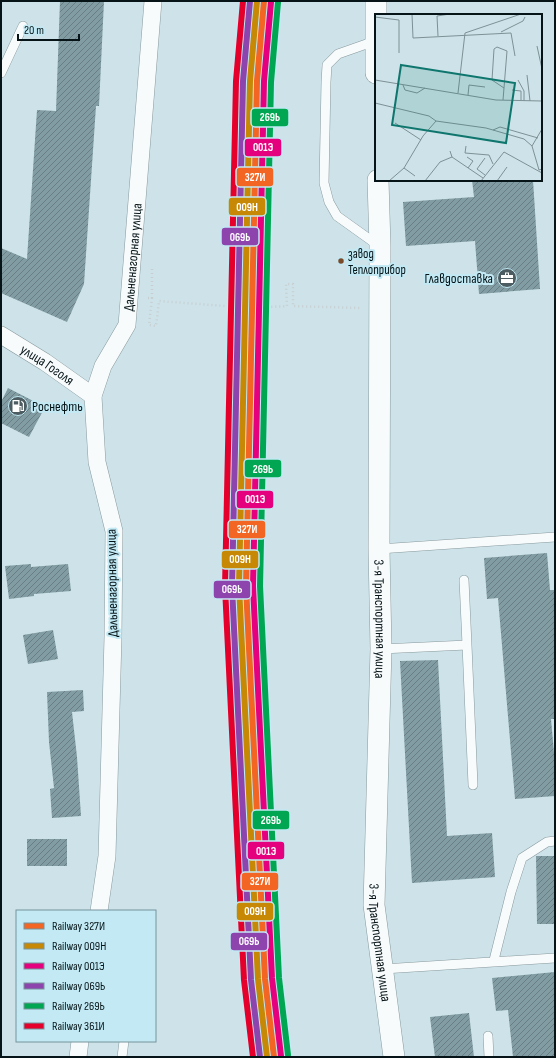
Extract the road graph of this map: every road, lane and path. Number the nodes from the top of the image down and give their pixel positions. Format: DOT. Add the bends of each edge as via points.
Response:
graph roads {
  1 [pos="153,1"];
  2 [pos="376,1"];
  3 [pos="376,14"];
  4 [pos="23,26"];
  5 [pos="375,41"];
  6 [pos="1,73"];
  7 [pos="378,181"];
  8 [pos="380,246"];
  9 [pos="129,297"];
  10 [pos="379,308"];
  11 [pos="1,335"];
  12 [pos="93,396"];
  13 [pos="555,536"];
  14 [pos="379,549"];
  15 [pos="464,580"];
  16 [pos="467,645"];
  17 [pos="381,649"];
  18 [pos="473,785"];
  19 [pos="555,841"];
  20 [pos="99,910"];
  21 [pos="555,958"];
  22 [pos="494,960"];
  23 [pos="383,969"];
  24 [pos="488,1036"];
  25 [pos="80,1042"];
  26 [pos="124,1042"];
  27 [pos="78,1057"];
  28 [pos="122,1057"];
  29 [pos="394,1057"];
  30 [pos="489,1057"];
  1 -- 9 [label="street, Дальненагорная улица"];
  2 -- 3 [label="street"];
  4 -- 6 [label="lane"];
  5 -- 8 [label="lane" via="338,54 327,65 324,183 336,216"];
  7 -- 8 [label="street, 3-я Транспортная улица"];
  8 -- 10 [label="street, 3-я Транспортная улица"];
  9 -- 10 [label="path" via="152,298 149,325 156,326 159,301 252,308 286,306 286,284 293,284 293,306"];
  9 -- 12 [label="street, Дальненагорная улица" via="127,325 103,366"];
  10 -- 14 [label="street, 3-я Транспортная улица"];
  11 -- 12 [label="street, улица Гоголя"];
  12 -- 20 [label="street, Дальненагорная улица" via="97,462 114,531 107,856"];
  13 -- 14 [label="lane"];
  14 -- 17 [label="street, 3-я Транспортная улица"];
  15 -- 16 [label="lane"];
  16 -- 17 [label="lane"];
  16 -- 18 [label="lane"];
  17 -- 23 [label="street, 3-я Транспортная улица" via="374,904"];
  19 -- 22 [label="lane" via="547,842 522,858"];
  21 -- 23 [label="lane"];
  23 -- 29 [label="street, 3-я Транспортная улица"];
  24 -- 30 [label="lane"];
  25 -- 27 [label="street"];
  26 -- 28 [label="lane"];
}
